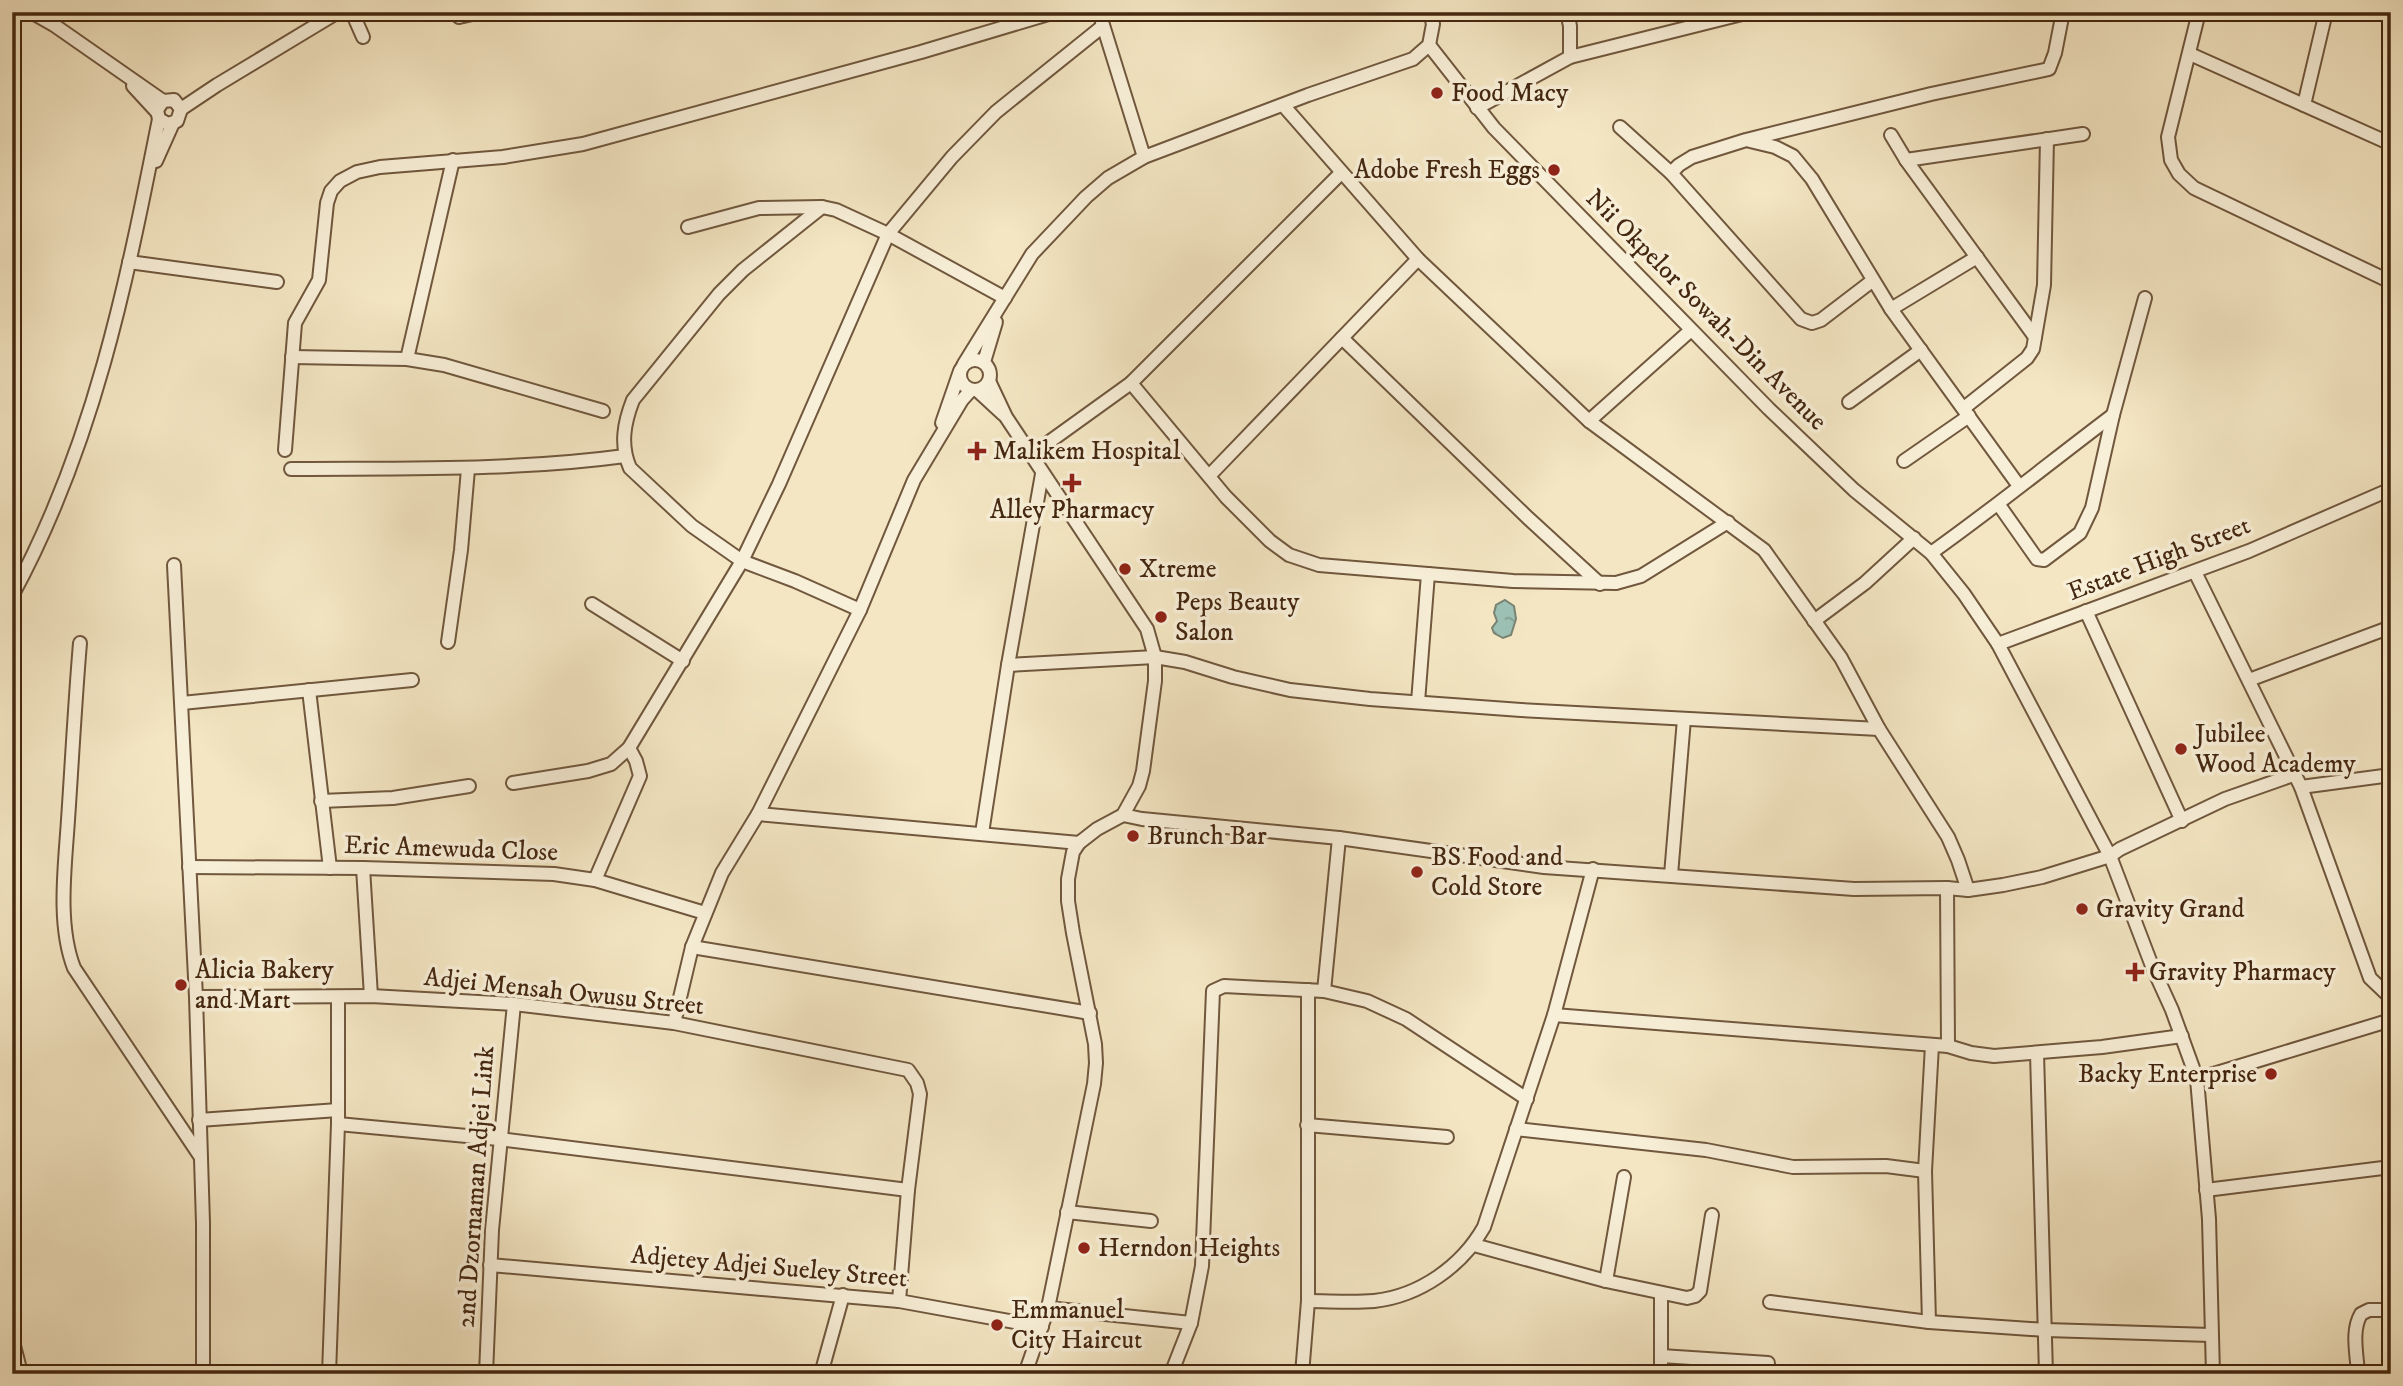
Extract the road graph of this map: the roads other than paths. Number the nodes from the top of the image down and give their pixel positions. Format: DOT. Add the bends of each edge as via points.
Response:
graph roads {
  1 [pos="31,12"];
  2 [pos="338,12"];
  3 [pos="352,12"];
  4 [pos="481,12"];
  5 [pos="1055,12"];
  6 [pos="1099,12"];
  7 [pos="1430,12"];
  8 [pos="1567,12"];
  9 [pos="1751,12"];
  10 [pos="2063,12"];
  11 [pos="2199,12"];
  12 [pos="2326,12"];
  13 [pos="459,18"];
  14 [pos="1103,26"];
  15 [pos="363,37"];
  16 [pos="1429,45"];
  17 [pos="2190,54"];
  18 [pos="1570,57"];
  19 [pos="1283,105"];
  20 [pos="2304,105"];
  21 [pos="167,108"];
  22 [pos="1476,108"];
  23 [pos="1620,127"];
  24 [pos="2083,134"];
  25 [pos="1891,135"];
  26 [pos="2047,139"];
  27 [pos="1746,140"];
  28 [pos="2391,144"];
  29 [pos="1144,157"];
  30 [pos="453,160"];
  31 [pos="1906,160"];
  32 [pos="1341,173"];
  33 [pos="1671,173"];
  34 [pos="146,183"];
  35 [pos="822,208"];
  36 [pos="688,227"];
  37 [pos="888,234"];
  38 [pos="1977,257"];
  39 [pos="1418,258"];
  40 [pos="129,262"];
  41 [pos="1872,281"];
  42 [pos="277,282"];
  43 [pos="2391,282"];
  44 [pos="2145,298"];
  45 [pos="1002,303"];
  46 [pos="1891,309"];
  47 [pos="1691,330"];
  48 [pos="2035,337"];
  49 [pos="1342,338"];
  50 [pos="1921,350"];
  51 [pos="292,357"];
  52 [pos="407,359"];
  53 [pos="985,362"];
  54 [pos="962,367"];
  55 [pos="989,381"];
  56 [pos="1130,383"];
  57 [pos="974,390"];
  58 [pos="1849,402"];
  59 [pos="603,411"];
  60 [pos="1967,412"];
  61 [pos="2113,415"];
  62 [pos="1006,416"];
  63 [pos="1589,421"];
  64 [pos="935,443"];
  65 [pos="285,450"];
  66 [pos="1031,455"];
  67 [pos="625,456"];
  68 [pos="1905,461"];
  69 [pos="291,469"];
  70 [pos="468,469"];
  71 [pos="1042,474"];
  72 [pos="1209,475"];
  73 [pos="2019,486"];
  74 [pos="2391,489"];
  75 [pos="1998,505"];
  76 [pos="1728,522"];
  77 [pos="1914,538"];
  78 [pos="1931,553"];
  79 [pos="742,561"];
  80 [pos="174,565"];
  81 [pos="2195,572"];
  82 [pos="1428,574"];
  83 [pos="1600,584"];
  84 [pos="12,596"];
  85 [pos="592,604"];
  86 [pos="860,610"];
  87 [pos="2086,611"];
  88 [pos="1814,621"];
  89 [pos="2391,627"];
  90 [pos="448,642"];
  91 [pos="80,643"];
  92 [pos="1998,645"];
  93 [pos="1155,657"];
  94 [pos="683,661"];
  95 [pos="1008,665"];
  96 [pos="412,680"];
  97 [pos="2249,680"];
  98 [pos="309,690"];
  99 [pos="1418,702"];
  100 [pos="182,703"];
  101 [pos="1684,719"];
  102 [pos="1879,729"];
  103 [pos="628,748"];
  104 [pos="2293,775"];
  105 [pos="2391,775"];
  106 [pos="513,783"];
  107 [pos="469,786"];
  108 [pos="2301,787"];
  109 [pos="321,801"];
  110 [pos="758,814"];
  111 [pos="1123,815"];
  112 [pos="2182,821"];
  113 [pos="982,833"];
  114 [pos="1339,838"];
  115 [pos="1079,843"];
  116 [pos="2110,856"];
  117 [pos="189,867"];
  118 [pos="330,868"];
  119 [pos="363,868"];
  120 [pos="1594,869"];
  121 [pos="1671,875"];
  122 [pos="595,880"];
  123 [pos="1947,888"];
  124 [pos="1968,890"];
  125 [pos="705,913"];
  126 [pos="692,947"];
  127 [pos="1307,990"];
  128 [pos="1324,991"];
  129 [pos="371,996"];
  130 [pos="196,997"];
  131 [pos="338,997"];
  132 [pos="2391,998"];
  133 [pos="514,1004"];
  134 [pos="1090,1013"];
  135 [pos="1554,1015"];
  136 [pos="2391,1020"];
  137 [pos="674,1023"];
  138 [pos="2182,1035"];
  139 [pos="1932,1045"];
  140 [pos="1948,1046"];
  141 [pos="2037,1054"];
  142 [pos="2197,1079"];
  143 [pos="1527,1099"];
  144 [pos="338,1110"];
  145 [pos="199,1120"];
  146 [pos="338,1124"];
  147 [pos="1307,1125"];
  148 [pos="1516,1129"];
  149 [pos="1447,1137"];
  150 [pos="499,1139"];
  151 [pos="200,1156"];
  152 [pos="2391,1167"];
  153 [pos="1925,1171"];
  154 [pos="1624,1177"];
  155 [pos="908,1189"];
  156 [pos="2206,1190"];
  157 [pos="1067,1212"];
  158 [pos="1712,1215"];
  159 [pos="1151,1221"];
  160 [pos="1474,1245"];
  161 [pos="490,1265"];
  162 [pos="1606,1281"];
  163 [pos="1661,1293"];
  164 [pos="843,1295"];
  165 [pos="899,1301"];
  166 [pos="1308,1301"];
  167 [pos="1770,1301"];
  168 [pos="1048,1308"];
  169 [pos="2391,1310"];
  170 [pos="1929,1322"];
  171 [pos="1191,1323"];
  172 [pos="1042,1327"];
  173 [pos="2046,1330"];
  174 [pos="2211,1335"];
  175 [pos="12,1338"];
  176 [pos="1661,1356"];
  177 [pos="1768,1363"];
  178 [pos="20,1369"];
  179 [pos="203,1374"];
  180 [pos="329,1374"];
  181 [pos="486,1374"];
  182 [pos="821,1374"];
  183 [pos="1025,1374"];
  184 [pos="1171,1374"];
  185 [pos="1302,1374"];
  186 [pos="1661,1374"];
  187 [pos="2046,1374"];
  188 [pos="2213,1374"];
  189 [pos="2358,1374"];
  1 -- 21 [label="street"];
  2 -- 21 [label="street" via="217,85"];
  3 -- 15 [label="street"];
  4 -- 13 [label="street"];
  5 -- 30 [label="street" via="583,144"];
  6 -- 14 [label="street"];
  7 -- 16 [label="street"];
  8 -- 18 [label="street"];
  9 -- 18 [label="street"];
  10 -- 27 [label="street" via="2049,69"];
  11 -- 17 [label="street"];
  12 -- 20 [label="street"];
  14 -- 29 [label="street"];
  14 -- 37 [label="street" via="996,112"];
  16 -- 19 [label="street" via="1413,59"];
  16 -- 22 [label="street, Nii Okpelor Sowah-Din Avenue"];
  17 -- 20 [label="street"];
  17 -- 43 [label="street" via="2168,137 2171,160 2179,174 2194,188"];
  18 -- 22 [label="street"];
  19 -- 29 [label="street"];
  19 -- 32 [label="street"];
  20 -- 28 [label="street"];
  21 -- 34 [label="street"];
  21 -- 34 [label="street" via="168,124 173,123"];
  22 -- 47 [label="street, Nii Okpelor Sowah-Din Avenue"];
  23 -- 33 [label="street"];
  24 -- 26 [label="street"];
  25 -- 31 [label="street"];
  26 -- 31 [label="street"];
  26 -- 48 [label="street" via="2044,285"];
  27 -- 33 [label="street" via="1692,157"];
  27 -- 41 [label="street" via="1793,156 1812,179"];
  29 -- 45 [label="street" via="1086,197 1032,254"];
  30 -- 51 [label="street" via="357,172 331,191 319,280 295,323"];
  30 -- 52 [label="street"];
  31 -- 38 [label="street"];
  32 -- 39 [label="street"];
  32 -- 56 [label="street"];
  33 -- 41 [label="street" via="1801,319 1821,320"];
  34 -- 40 [label="street"];
  35 -- 36 [label="street" via="759,208"];
  35 -- 37 [label="street"];
  35 -- 67 [label="street" via="719,294 633,400 627,415"];
  37 -- 45 [label="street"];
  37 -- 79 [label="street"];
  38 -- 46 [label="street"];
  38 -- 48 [label="street"];
  39 -- 49 [label="street"];
  39 -- 63 [label="street"];
  40 -- 42 [label="street"];
  40 -- 84 [label="street" via="103,372 76,457"];
  41 -- 46 [label="street"];
  44 -- 61 [label="street"];
  45 -- 53 [label="street"];
  45 -- 54 [label="street"];
  46 -- 50 [label="street"];
  47 -- 63 [label="street"];
  47 -- 77 [label="street, Nii Okpelor Sowah-Din Avenue" via="1854,491"];
  48 -- 60 [label="street" via="2027,358"];
  49 -- 72 [label="street"];
  49 -- 83 [label="street"];
  50 -- 58 [label="street"];
  50 -- 60 [label="street"];
  51 -- 52 [label="street"];
  51 -- 65 [label="street"];
  52 -- 59 [label="street" via="482,375"];
  53 -- 54 [label="street" via="976,359"];
  53 -- 55 [label="street"];
  54 -- 57 [label="street" via="960,379"];
  54 -- 64 [label="street"];
  55 -- 57 [label="street"];
  55 -- 62 [label="street"];
  56 -- 66 [label="street"];
  56 -- 72 [label="street"];
  57 -- 62 [label="street"];
  57 -- 64 [label="street" via="962,400"];
  60 -- 68 [label="street"];
  60 -- 73 [label="street"];
  61 -- 73 [label="street"];
  61 -- 75 [label="street" via="2092,508 2080,533 2051,557 2037,559"];
  62 -- 66 [label="street"];
  63 -- 76 [label="street"];
  64 -- 86 [label="street" via="914,480"];
  66 -- 71 [label="street"];
  67 -- 70 [label="street"];
  67 -- 79 [label="street" via="630,468 692,526"];
  69 -- 70 [label="street"];
  70 -- 90 [label="street"];
  71 -- 93 [label="street" via="1147,629"];
  71 -- 95 [label="street"];
  72 -- 82 [label="street" via="1270,541 1289,555 1319,565"];
  73 -- 75 [label="street"];
  74 -- 81 [label="street, Estate High Street"];
  75 -- 78 [label="street"];
  76 -- 83 [label="street" via="1641,576"];
  76 -- 88 [label="street" via="1764,550"];
  77 -- 78 [label="street, Nii Okpelor Sowah-Din Avenue"];
  77 -- 88 [label="street"];
  78 -- 92 [label="street, Nii Okpelor Sowah-Din Avenue"];
  79 -- 86 [label="street"];
  79 -- 94 [label="street"];
  80 -- 100 [label="street"];
  81 -- 87 [label="street, Estate High Street"];
  81 -- 97 [label="street"];
  82 -- 83 [label="street"];
  82 -- 99 [label="street"];
  85 -- 94 [label="street"];
  86 -- 110 [label="street"];
  87 -- 92 [label="street, Estate High Street"];
  87 -- 112 [label="street"];
  88 -- 102 [label="street"];
  89 -- 97 [label="street"];
  91 -- 151 [label="street" via="67,840 66,949 74,968"];
  92 -- 116 [label="street"];
  93 -- 95 [label="street"];
  93 -- 99 [label="street" via="1290,690"];
  93 -- 111 [label="street" via="1143,771"];
  94 -- 103 [label="street"];
  95 -- 113 [label="street"];
  96 -- 98 [label="street"];
  97 -- 104 [label="street"];
  98 -- 100 [label="street"];
  98 -- 109 [label="street"];
  99 -- 101 [label="street"];
  100 -- 117 [label="street"];
  101 -- 102 [label="street"];
  101 -- 121 [label="street"];
  102 -- 124 [label="street" via="1948,837"];
  103 -- 106 [label="street" via="611,764"];
  103 -- 122 [label="street" via="640,776"];
  104 -- 108 [label="street"];
  104 -- 112 [label="street" via="2225,799"];
  105 -- 108 [label="street"];
  107 -- 109 [label="street" via="393,798"];
  108 -- 132 [label="street" via="2370,978"];
  109 -- 118 [label="street"];
  110 -- 113 [label="street"];
  110 -- 125 [label="street" via="722,873"];
  111 -- 114 [label="street"];
  111 -- 115 [label="street"];
  112 -- 116 [label="street"];
  113 -- 115 [label="street"];
  114 -- 120 [label="street" via="1544,867"];
  114 -- 128 [label="street"];
  115 -- 134 [label="street" via="1069,865 1067,889"];
  116 -- 124 [label="street" via="2042,877"];
  116 -- 138 [label="street"];
  117 -- 118 [label="street, Eric Amewuda Close"];
  117 -- 130 [label="street"];
  118 -- 119 [label="street, Eric Amewuda Close"];
  119 -- 122 [label="street, Eric Amewuda Close" via="554,874"];
  119 -- 129 [label="street"];
  120 -- 121 [label="street"];
  120 -- 135 [label="street"];
  121 -- 123 [label="street" via="1854,889"];
  122 -- 125 [label="street, Eric Amewuda Close"];
  123 -- 124 [label="street"];
  123 -- 140 [label="street"];
  125 -- 126 [label="street"];
  126 -- 134 [label="street"];
  126 -- 137 [label="street"];
  127 -- 128 [label="street"];
  127 -- 147 [label="street"];
  127 -- 171 [label="street" via="1224,986 1213,991 1202,1266"];
  128 -- 143 [label="street" via="1367,1001 1406,1019"];
  129 -- 131 [label="street, Adjei Mensah Owusu Street"];
  129 -- 133 [label="street, Adjei Mensah Owusu Street"];
  130 -- 131 [label="street, Adjei Mensah Owusu Street"];
  130 -- 145 [label="street"];
  131 -- 144 [label="street"];
  133 -- 137 [label="street, Adjei Mensah Owusu Street"];
  133 -- 150 [label="street, 2nd Dzornaman Adjei Link"];
  134 -- 157 [label="street" via="1094,1084"];
  135 -- 139 [label="street"];
  135 -- 143 [label="street"];
  136 -- 142 [label="street"];
  137 -- 155 [label="street, Adjei Mensah Owusu Street" via="908,1070 920,1094"];
  138 -- 141 [label="street"];
  138 -- 142 [label="street"];
  139 -- 140 [label="street"];
  139 -- 153 [label="street"];
  140 -- 141 [label="street" via="1994,1056"];
  141 -- 173 [label="street"];
  142 -- 156 [label="street"];
  143 -- 148 [label="street"];
  144 -- 145 [label="street"];
  144 -- 146 [label="street"];
  145 -- 151 [label="street"];
  146 -- 150 [label="street"];
  146 -- 180 [label="street"];
  147 -- 149 [label="street"];
  147 -- 166 [label="street"];
  148 -- 153 [label="street" via="1706,1150 1793,1167 1886,1166"];
  148 -- 160 [label="street"];
  150 -- 155 [label="street"];
  150 -- 161 [label="street, 2nd Dzornaman Adjei Link"];
  151 -- 179 [label="street"];
  152 -- 156 [label="street"];
  153 -- 170 [label="street"];
  154 -- 162 [label="street"];
  155 -- 165 [label="street"];
  156 -- 174 [label="street"];
  157 -- 159 [label="street"];
  157 -- 168 [label="street"];
  158 -- 163 [label="street" via="1700,1291 1687,1298"];
  160 -- 162 [label="street"];
  160 -- 166 [label="street" via="1442,1275 1411,1291 1375,1301"];
  161 -- 164 [label="street, Adjetey Adjei Sueley Street"];
  161 -- 181 [label="street, 2nd Dzornaman Adjei Link"];
  162 -- 163 [label="street"];
  163 -- 176 [label="street"];
  164 -- 165 [label="street, Adjetey Adjei Sueley Street"];
  164 -- 182 [label="street"];
  165 -- 172 [label="street, Adjetey Adjei Sueley Street"];
  166 -- 185 [label="street"];
  167 -- 170 [label="street"];
  168 -- 171 [label="street"];
  168 -- 172 [label="street"];
  169 -- 189 [label="street" via="2370,1310 2357,1321"];
  170 -- 173 [label="street"];
  171 -- 184 [label="street"];
  172 -- 183 [label="street"];
  173 -- 174 [label="street"];
  173 -- 187 [label="street"];
  174 -- 188 [label="street"];
  175 -- 178 [label="street"];
  176 -- 177 [label="street"];
  176 -- 186 [label="street"];
}
